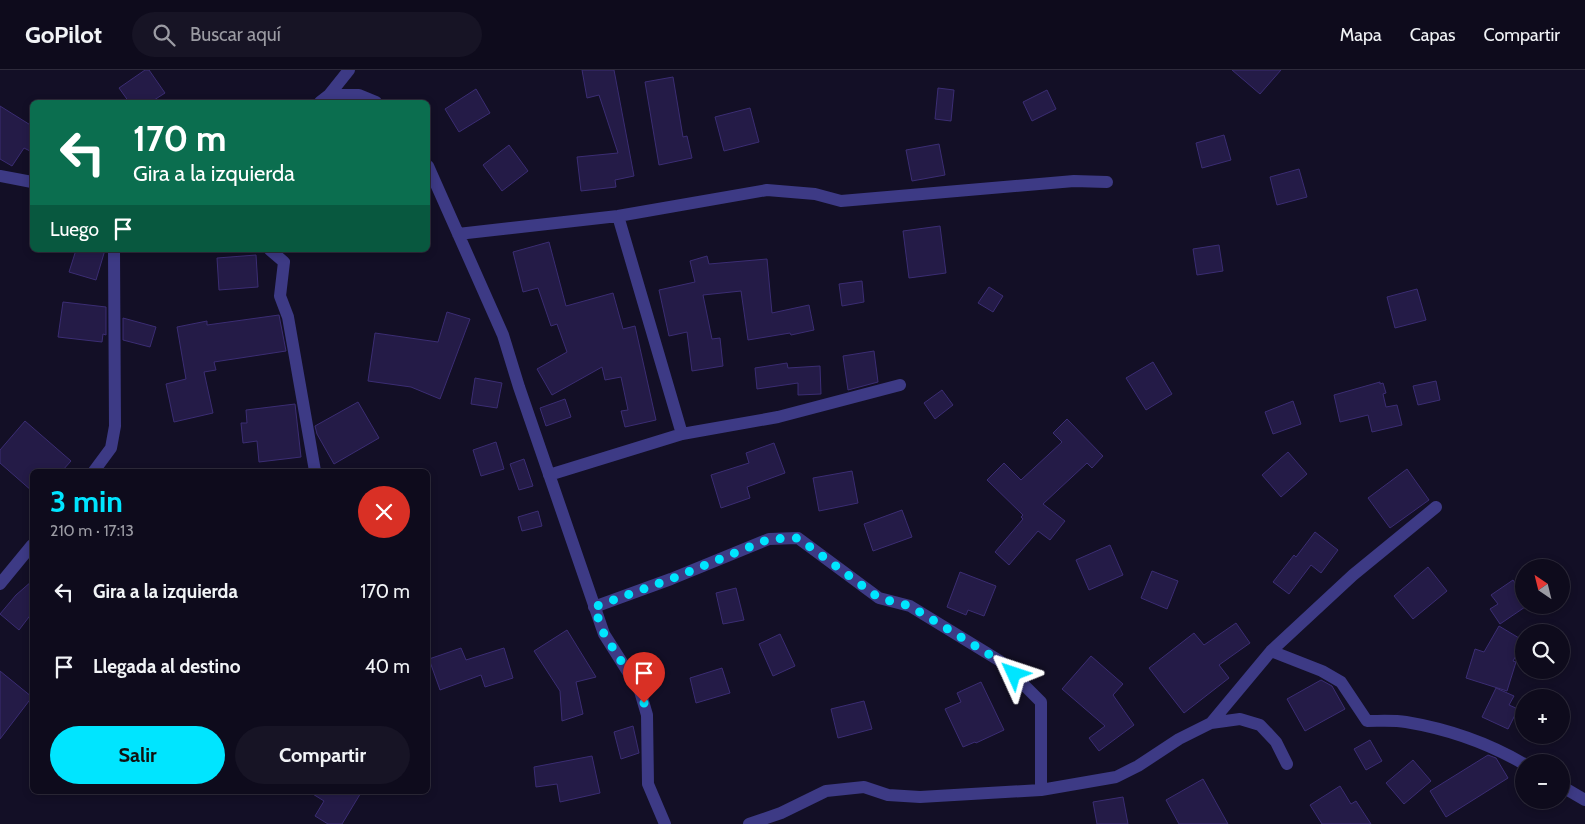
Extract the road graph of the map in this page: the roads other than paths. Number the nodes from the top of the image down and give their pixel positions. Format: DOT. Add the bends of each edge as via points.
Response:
graph roads {
  1 [pos="348,70"];
  2 [pos="324,99"];
  3 [pos="370,100"];
  4 [pos="430,171"];
  5 [pos="0,176"];
  6 [pos="30,182"];
  7 [pos="1107,182"];
  8 [pos="618,216"];
  9 [pos="458,234"];
  10 [pos="114,252"];
  11 [pos="272,252"];
  12 [pos="900,386"];
  13 [pos="682,434"];
  14 [pos="95,469"];
  15 [pos="315,469"];
  16 [pos="549,475"];
  17 [pos="1436,507"];
  18 [pos="30,547"];
  19 [pos="0,584"];
  20 [pos="594,607"];
  21 [pos="1270,651"];
  22 [pos="1211,723"];
  23 [pos="1515,759"];
  24 [pos="1287,764"];
  25 [pos="1041,790"];
  26 [pos="1570,791"];
  27 [pos="1585,800"];
  28 [pos="665,824"];
  29 [pos="749,824"];
  1 -- 2 [label="street"];
  2 -- 3 [label="street" via="359,96"];
  4 -- 9 [label="street"];
  5 -- 6 [label="street"];
  7 -- 8 [label="street" via="1074,181 841,201 815,194 767,190"];
  8 -- 9 [label="street"];
  8 -- 13 [label="street"];
  9 -- 16 [label="street" via="503,335"];
  10 -- 14 [label="street" via="115,426 111,448"];
  11 -- 15 [label="street" via="284,262 280,296 288,317"];
  12 -- 13 [label="street" via="778,417"];
  13 -- 16 [label="street"];
  16 -- 20 [label="street"];
  17 -- 21 [label="street"];
  18 -- 19 [label="street"];
  20 -- 25 [label="street" via="769,539 798,538 879,598 910,606 1000,661 1041,702"];
  20 -- 28 [label="street" via="604,634 640,691 647,715 648,784"];
  21 -- 22 [label="street"];
  21 -- 23 [label="street" via="1341,682 1367,721 1405,722 1449,731"];
  22 -- 24 [label="street" via="1240,719 1260,725 1276,742"];
  22 -- 25 [label="street" via="1116,777"];
  25 -- 29 [label="street" via="920,797 888,795 864,787 826,791"];
  26 -- 27 [label="street"];
}
